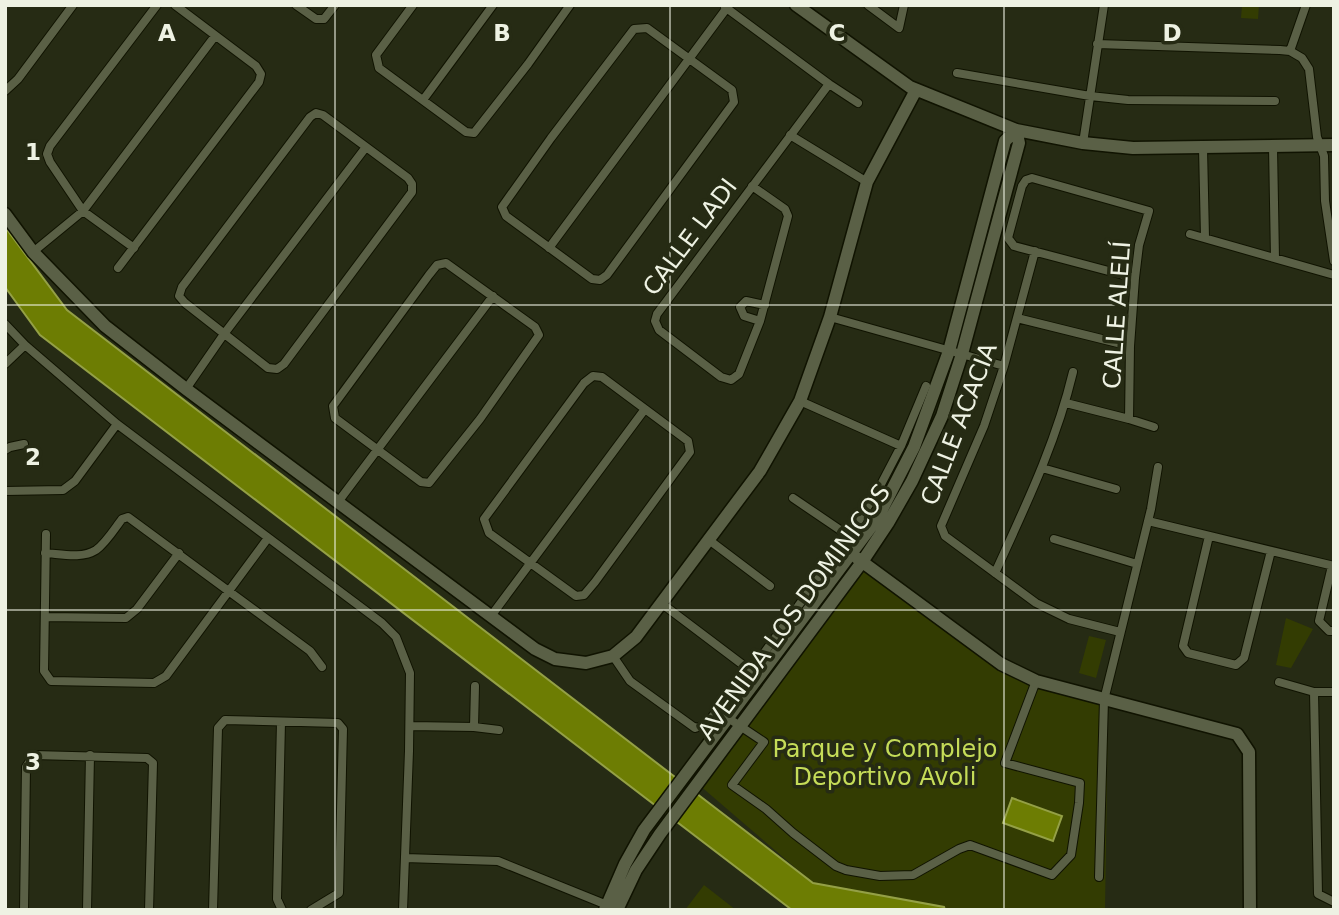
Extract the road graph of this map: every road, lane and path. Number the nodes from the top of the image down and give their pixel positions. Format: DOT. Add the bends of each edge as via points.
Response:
graph roads {
  1 [pos="73,5"];
  2 [pos="157,5"];
  3 [pos="175,5"];
  4 [pos="296,5"];
  5 [pos="335,5"];
  6 [pos="413,5"];
  7 [pos="493,5"];
  8 [pos="570,5"];
  9 [pos="796,5"];
  10 [pos="868,5"];
  11 [pos="904,5"];
  12 [pos="1104,5"];
  13 [pos="1306,5"];
  14 [pos="726,6"];
  15 [pos="215,36"];
  16 [pos="1097,44"];
  17 [pos="1290,51"];
  18 [pos="689,59"];
  19 [pos="957,73"];
  20 [pos="829,84"];
  21 [pos="916,90"];
  22 [pos="5,91"];
  23 [pos="1090,96"];
  24 [pos="423,100"];
  25 [pos="1275,101"];
  26 [pos="858,103"];
  27 [pos="1016,130"];
  28 [pos="790,135"];
  29 [pos="1083,143"];
  30 [pos="1327,146"];
  31 [pos="366,147"];
  32 [pos="1273,147"];
  33 [pos="1203,148"];
  34 [pos="866,182"];
  35 [pos="752,186"];
  36 [pos="83,211"];
  37 [pos="5,214"];
  38 [pos="1190,234"];
  39 [pos="1205,237"];
  40 [pos="134,248"];
  41 [pos="549,248"];
  42 [pos="1035,251"];
  43 [pos="33,252"];
  44 [pos="1275,258"];
  45 [pos="1334,261"];
  46 [pos="118,268"];
  47 [pos="1334,275"];
  48 [pos="1135,278"];
  49 [pos="493,296"];
  50 [pos="765,306"];
  51 [pos="830,317"];
  52 [pos="1017,318"];
  53 [pos="760,321"];
  54 [pos="5,324"];
  55 [pos="224,334"];
  56 [pos="25,345"];
  57 [pos="1130,346"];
  58 [pos="955,352"];
  59 [pos="5,364"];
  60 [pos="1004,366"];
  61 [pos="1073,372"];
  62 [pos="926,386"];
  63 [pos="186,389"];
  64 [pos="800,401"];
  65 [pos="1066,403"];
  66 [pos="645,409"];
  67 [pos="1129,419"];
  68 [pos="117,424"];
  69 [pos="1154,427"];
  70 [pos="24,444"];
  71 [pos="901,446"];
  72 [pos="5,450"];
  73 [pos="377,450"];
  74 [pos="1158,467"];
  75 [pos="1042,468"];
  76 [pos="1116,489"];
  77 [pos="5,491"];
  78 [pos="793,498"];
  79 [pos="338,502"];
  80 [pos="1148,520"];
  81 [pos="46,534"];
  82 [pos="849,536"];
  83 [pos="1209,536"];
  84 [pos="268,538"];
  85 [pos="709,540"];
  86 [pos="1054,540"];
  87 [pos="1271,551"];
  88 [pos="45,553"];
  89 [pos="179,554"];
  90 [pos="857,558"];
  91 [pos="530,563"];
  92 [pos="1137,564"];
  93 [pos="1333,566"];
  94 [pos="995,573"];
  95 [pos="770,586"];
  96 [pos="230,591"];
  97 [pos="661,603"];
  98 [pos="491,616"];
  99 [pos="45,617"];
  100 [pos="1334,631"];
  101 [pos="1120,632"];
  102 [pos="613,656"];
  103 [pos="322,667"];
  104 [pos="751,671"];
  105 [pos="1036,681"];
  106 [pos="1279,682"];
  107 [pos="475,686"];
  108 [pos="1314,692"];
  109 [pos="1334,692"];
  110 [pos="1104,700"];
  111 [pos="728,718"];
  112 [pos="281,722"];
  113 [pos="410,726"];
  114 [pos="740,726"];
  115 [pos="474,727"];
  116 [pos="499,730"];
  117 [pos="90,755"];
  118 [pos="405,858"];
  119 [pos="1099,877"];
  120 [pos="1334,902"];
  121 [pos="610,908"];
  122 [pos="24,910"];
  123 [pos="86,910"];
  124 [pos="149,910"];
  125 [pos="213,910"];
  126 [pos="282,910"];
  127 [pos="311,910"];
  128 [pos="403,910"];
  129 [pos="1250,910"];
  1 -- 22 [label="street"];
  2 -- 36 [label="street" via="47,154"];
  3 -- 15 [label="street"];
  4 -- 5 [label="street" via="316,19 324,19"];
  6 -- 24 [label="street" via="376,55 379,68"];
  7 -- 24 [label="street"];
  8 -- 24 [label="street" via="474,133 466,132"];
  9 -- 21 [label="street"];
  10 -- 11 [label="street" via="899,28"];
  12 -- 16 [label="street"];
  13 -- 17 [label="street"];
  14 -- 18 [label="street"];
  14 -- 20 [label="street"];
  15 -- 36 [label="street"];
  15 -- 40 [label="street" via="256,65 259,82"];
  16 -- 17 [label="street"];
  16 -- 23 [label="street"];
  17 -- 30 [label="street" via="1309,68 1318,137"];
  18 -- 41 [label="street"];
  18 -- 41 [label="street" via="732,90 734,102 607,275 592,279"];
  18 -- 41 [label="street" via="647,28 634,29 551,138 502,207 506,216"];
  19 -- 23 [label="street"];
  20 -- 26 [label="street"];
  20 -- 28 [label="street, CALLE LADI"];
  21 -- 27 [label="street"];
  21 -- 34 [label="street"];
  23 -- 25 [label="street"];
  23 -- 29 [label="street"];
  27 -- 29 [label="street"];
  27 -- 58 [label="street, AVENIDA LOS DOMINICOS" via="1005,141"];
  28 -- 34 [label="street"];
  28 -- 35 [label="street, CALLE LADI"];
  29 -- 33 [label="street"];
  30 -- 32 [label="street"];
  30 -- 45 [label="street" via="1325,201"];
  31 -- 55 [label="street"];
  31 -- 55 [label="street" via="323,115 310,117 182,288 179,296 185,303"];
  31 -- 55 [label="street" via="408,178 412,192 285,364 268,368"];
  32 -- 33 [label="street"];
  32 -- 44 [label="street"];
  33 -- 39 [label="street"];
  34 -- 51 [label="street"];
  35 -- 50 [label="street" via="788,216"];
  35 -- 53 [label="street, CALLE LADI" via="655,321 659,330 731,380 739,374"];
  36 -- 40 [label="street"];
  36 -- 43 [label="street"];
  37 -- 43 [label="street"];
  38 -- 39 [label="street"];
  39 -- 44 [label="street"];
  40 -- 46 [label="street"];
  42 -- 48 [label="street"];
  42 -- 48 [label="street, CALLE ALELÍ" via="1014,246 1008,238 1022,186 1032,178 1149,211"];
  42 -- 52 [label="street, CALLE ACACIA"];
  43 -- 63 [label="street" via="104,326"];
  44 -- 47 [label="street"];
  48 -- 57 [label="street, CALLE ALELÍ"];
  49 -- 73 [label="street"];
  49 -- 73 [label="street" via="446,263 437,265 429,275 333,406 335,418"];
  49 -- 73 [label="street" via="535,327 538,335 480,419 429,483"];
  50 -- 53 [label="street"];
  50 -- 53 [label="street" via="746,301 740,307 744,316"];
  51 -- 58 [label="street"];
  51 -- 64 [label="street"];
  52 -- 57 [label="street"];
  52 -- 60 [label="street, CALLE ACACIA"];
  54 -- 56 [label="street"];
  55 -- 63 [label="street"];
  56 -- 59 [label="street"];
  56 -- 68 [label="street"];
  57 -- 67 [label="street, CALLE ALELÍ"];
  58 -- 60 [label="street"];
  58 -- 90 [label="street, AVENIDA LOS DOMINICOS" via="914,447"];
  60 -- 94 [label="street, CALLE ACACIA" via="941,526 945,536"];
  61 -- 65 [label="street"];
  62 -- 71 [label="street"];
  63 -- 79 [label="street"];
  64 -- 71 [label="street"];
  64 -- 85 [label="street" via="760,471"];
  65 -- 67 [label="street"];
  65 -- 75 [label="street"];
  66 -- 91 [label="street"];
  66 -- 91 [label="street" via="688,441 690,452 595,582 584,595 576,596"];
  66 -- 91 [label="street" via="602,377 593,376 584,383 484,519 489,533"];
  67 -- 69 [label="street"];
  68 -- 77 [label="street" via="75,481 63,490"];
  68 -- 84 [label="street"];
  70 -- 72 [label="street"];
  71 -- 82 [label="street"];
  73 -- 79 [label="street"];
  74 -- 80 [label="street"];
  75 -- 76 [label="street"];
  75 -- 94 [label="street"];
  78 -- 82 [label="street"];
  79 -- 98 [label="street"];
  80 -- 83 [label="street"];
  80 -- 92 [label="street"];
  81 -- 88 [label="street"];
  82 -- 104 [label="street"];
  83 -- 87 [label="street"];
  83 -- 87 [label="street" via="1183,646 1188,653 1236,665 1244,658"];
  84 -- 96 [label="street"];
  84 -- 113 [label="street" via="396,637 410,673"];
  85 -- 95 [label="street"];
  85 -- 97 [label="street"];
  86 -- 92 [label="street"];
  87 -- 93 [label="street"];
  88 -- 89 [label="street" via="89,553 128,517"];
  88 -- 99 [label="street"];
  89 -- 96 [label="street"];
  89 -- 99 [label="street" via="138,609 126,618"];
  90 -- 105 [label="street" via="1001,664"];
  90 -- 111 [label="street, AVENIDA LOS DOMINICOS"];
  90 -- 114 [label="street, AVENIDA LOS DOMINICOS"];
  91 -- 98 [label="street"];
  92 -- 101 [label="street"];
  93 -- 100 [label="street" via="1319,621"];
  94 -- 101 [label="street, CALLE ACACIA" via="1036,603 1069,619"];
  96 -- 99 [label="street" via="166,676 154,683 51,681 44,671"];
  96 -- 103 [label="street" via="310,651"];
  97 -- 102 [label="street" via="636,637"];
  97 -- 104 [label="street"];
  98 -- 102 [label="street" via="555,659 586,663"];
  101 -- 110 [label="street"];
  102 -- 104 [label="street" via="630,681 695,728 705,725"];
  105 -- 110 [label="street"];
  105 -- 114 [label="street" via="1005,763 1080,783 1071,855 1052,875 970,845 913,875 880,876 836,866 732,785 764,742"];
  106 -- 108 [label="street"];
  107 -- 115 [label="street"];
  108 -- 109 [label="street"];
  108 -- 120 [label="street" via="1318,894"];
  110 -- 119 [label="street"];
  110 -- 129 [label="street" via="1237,734 1249,752"];
  111 -- 114 [label="street"];
  111 -- 121 [label="street, AVENIDA LOS DOMINICOS" via="644,830 625,864"];
  112 -- 125 [label="street" via="225,720 218,728"];
  112 -- 126 [label="street" via="277,899"];
  112 -- 127 [label="street" via="338,723 343,729 340,893"];
  113 -- 115 [label="street"];
  113 -- 118 [label="street"];
  114 -- 121 [label="street, AVENIDA LOS DOMINICOS"];
  115 -- 116 [label="street"];
  117 -- 122 [label="street" via="34,755 26,767"];
  117 -- 123 [label="street"];
  117 -- 124 [label="street" via="148,758 153,763"];
  118 -- 121 [label="street" via="498,862"];
  118 -- 128 [label="street"];
}
